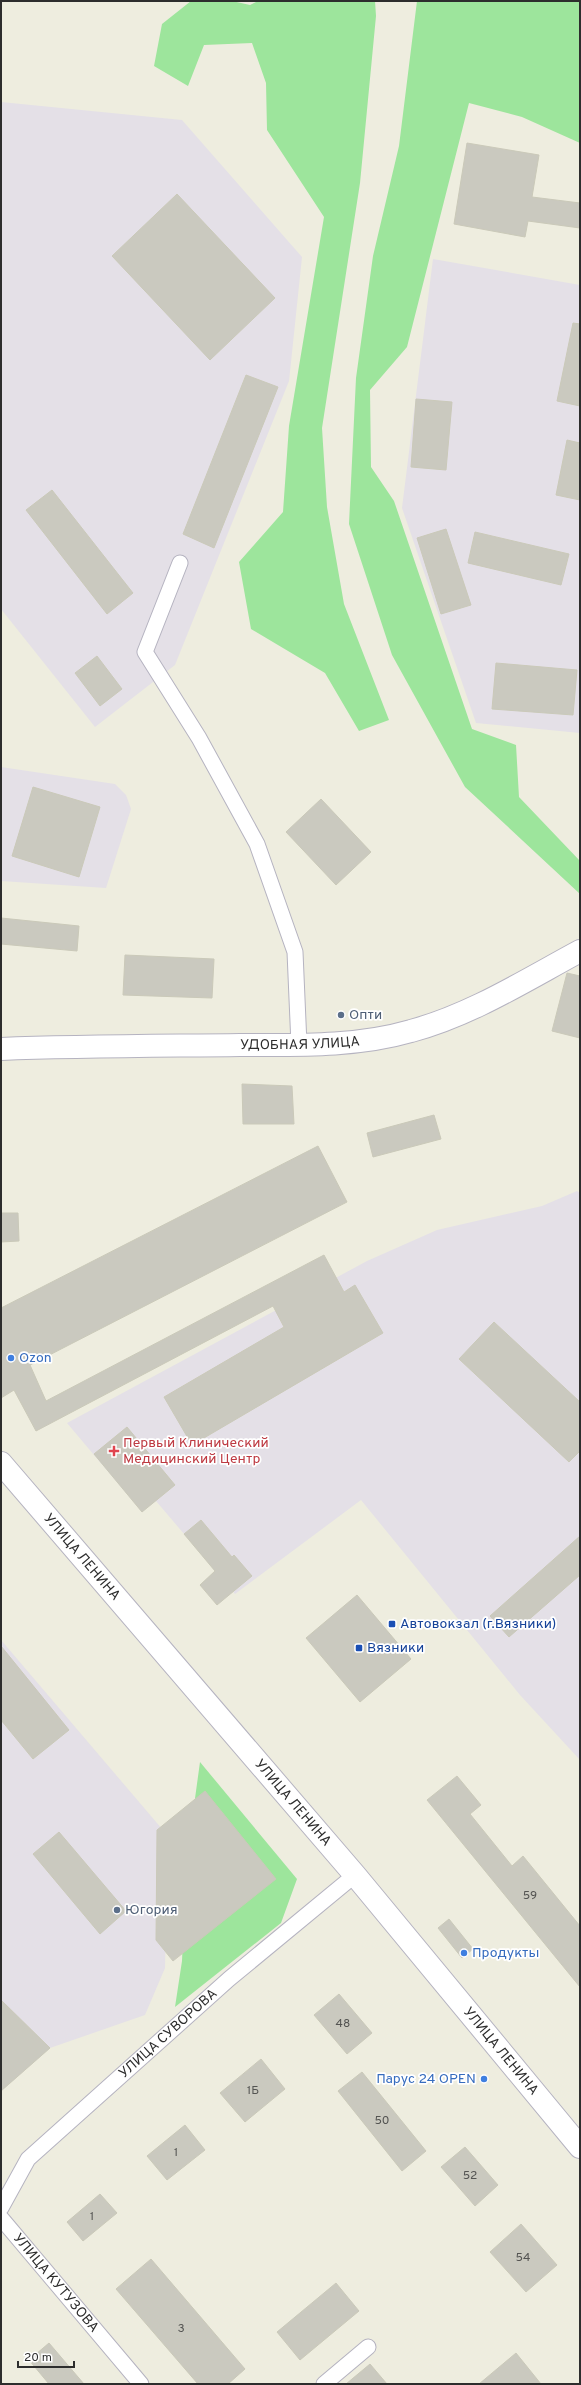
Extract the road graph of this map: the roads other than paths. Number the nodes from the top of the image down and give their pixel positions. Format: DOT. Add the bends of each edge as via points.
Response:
graph roads {
  1 [pos="180,562"];
  2 [pos="580,951"];
  3 [pos="299,1044"];
  4 [pos="1,1049"];
  5 [pos="1,1463"];
  6 [pos="354,1875"];
  7 [pos="580,2147"];
  8 [pos="1,2208"];
  9 [pos="1,2218"];
  10 [pos="368,2347"];
  11 [pos="141,2384"];
  12 [pos="324,2384"];
  1 -- 3 [label="street" via="145,652 199,738 257,844 295,952"];
  2 -- 3 [label="main road, УДОБНАЯ УЛИЦА" via="504,992 412,1031 366,1041"];
  3 -- 4 [label="main road, УДОБНАЯ УЛИЦА"];
  5 -- 6 [label="main road, УЛИЦА ЛЕНИНА"];
  6 -- 7 [label="main road, УЛИЦА ЛЕНИНА"];
  6 -- 8 [label="street, УЛИЦА СУВОРОВА" via="229,1979 28,2159"];
  9 -- 11 [label="street, УЛИЦА КУТУЗОВА"];
  10 -- 12 [label="street"];
}
